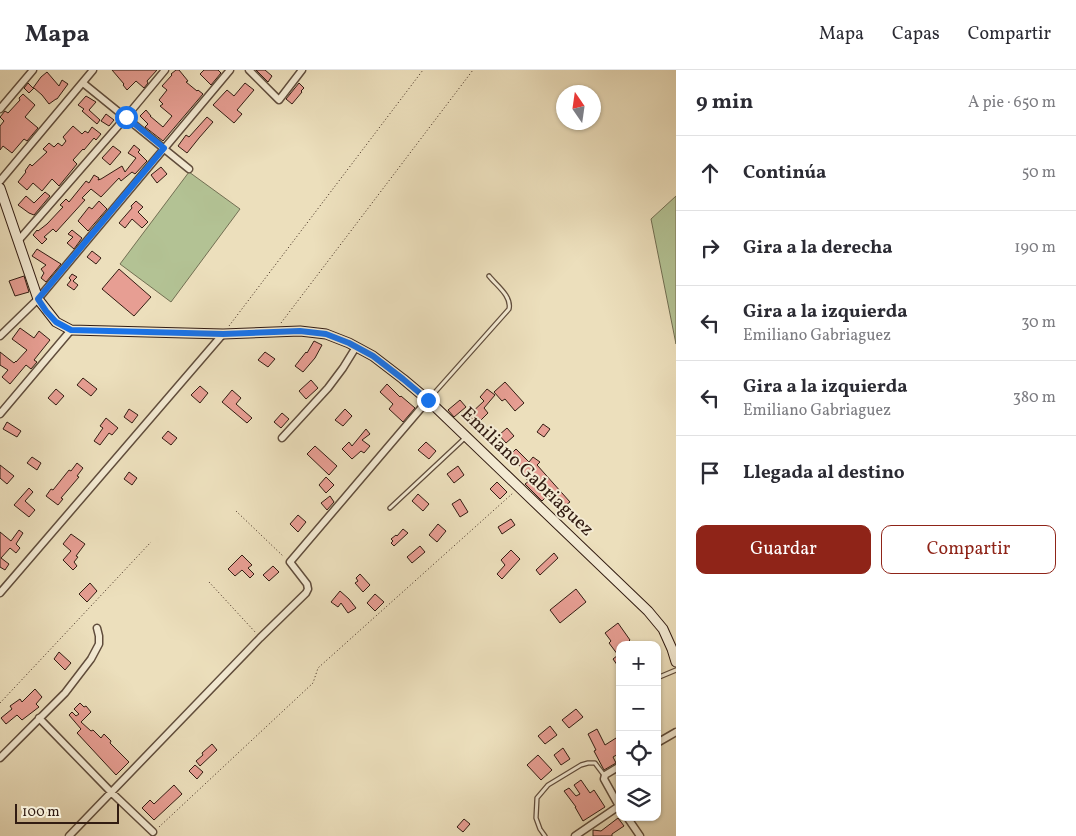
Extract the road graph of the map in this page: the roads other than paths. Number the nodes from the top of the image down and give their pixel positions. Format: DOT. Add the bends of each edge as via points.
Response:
graph roads {
  1 [pos="33,70"];
  2 [pos="93,70"];
  3 [pos="165,70"];
  4 [pos="230,70"];
  5 [pos="249,70"];
  6 [pos="302,70"];
  7 [pos="83,83"];
  8 [pos="0,109"];
  9 [pos="126,117"];
  10 [pos="164,148"];
  11 [pos="190,169"];
  12 [pos="0,181"];
  13 [pos="0,188"];
  14 [pos="18,242"];
  15 [pos="488,276"];
  16 [pos="38,299"];
  17 [pos="71,330"];
  18 [pos="223,334"];
  19 [pos="0,336"];
  20 [pos="356,347"];
  21 [pos="428,400"];
  22 [pos="0,414"];
  23 [pos="466,436"];
  24 [pos="282,438"];
  25 [pos="390,508"];
  26 [pos="0,593"];
  27 [pos="97,628"];
  28 [pos="676,662"];
  29 [pos="676,670"];
  30 [pos="661,676"];
  31 [pos="39,718"];
  32 [pos="676,732"];
  33 [pos="661,741"];
  34 [pos="0,758"];
  35 [pos="616,768"];
  36 [pos="605,775"];
  37 [pos="111,792"];
  38 [pos="616,802"];
  39 [pos="616,809"];
  40 [pos="630,821"];
  41 [pos="153,832"];
  42 [pos="68,836"];
  43 [pos="545,836"];
  44 [pos="574,836"];
  45 [pos="640,836"];
  1 -- 8 [label="street"];
  2 -- 7 [label="street"];
  3 -- 9 [label="street"];
  4 -- 10 [label="street"];
  5 -- 6 [label="street" via="279,100"];
  7 -- 9 [label="street"];
  7 -- 12 [label="street"];
  9 -- 10 [label="street"];
  9 -- 14 [label="street"];
  10 -- 11 [label="street"];
  10 -- 16 [label="street"];
  13 -- 14 [label="main road"];
  14 -- 16 [label="main road"];
  15 -- 21 [label="lane" via="508,299 509,309"];
  16 -- 17 [label="main road" via="56,322"];
  16 -- 19 [label="street"];
  17 -- 18 [label="main road, Emiliano Gabriaguez"];
  17 -- 22 [label="street"];
  18 -- 20 [label="main road, Emiliano Gabriaguez" via="300,331 326,334"];
  18 -- 26 [label="street"];
  20 -- 21 [label="main road, Emiliano Gabriaguez" via="373,356"];
  20 -- 24 [label="street" via="328,388"];
  21 -- 23 [label="main road, Emiliano Gabriaguez"];
  21 -- 37 [label="street" via="290,562 308,589"];
  23 -- 25 [label="lane"];
  23 -- 28 [label="main road, Emiliano Gabriaguez" via="648,611 663,629"];
  27 -- 31 [label="street" via="98,644 92,659 65,693"];
  29 -- 30 [label="lane"];
  31 -- 34 [label="street"];
  31 -- 37 [label="street"];
  32 -- 33 [label="street"];
  35 -- 36 [label="street"];
  36 -- 38 [label="street" via="606,785"];
  36 -- 43 [label="lane" via="595,763 588,763 548,785 537,798 536,818"];
  37 -- 41 [label="street"];
  37 -- 42 [label="street"];
  39 -- 44 [label="street"];
  40 -- 45 [label="street"];
}
